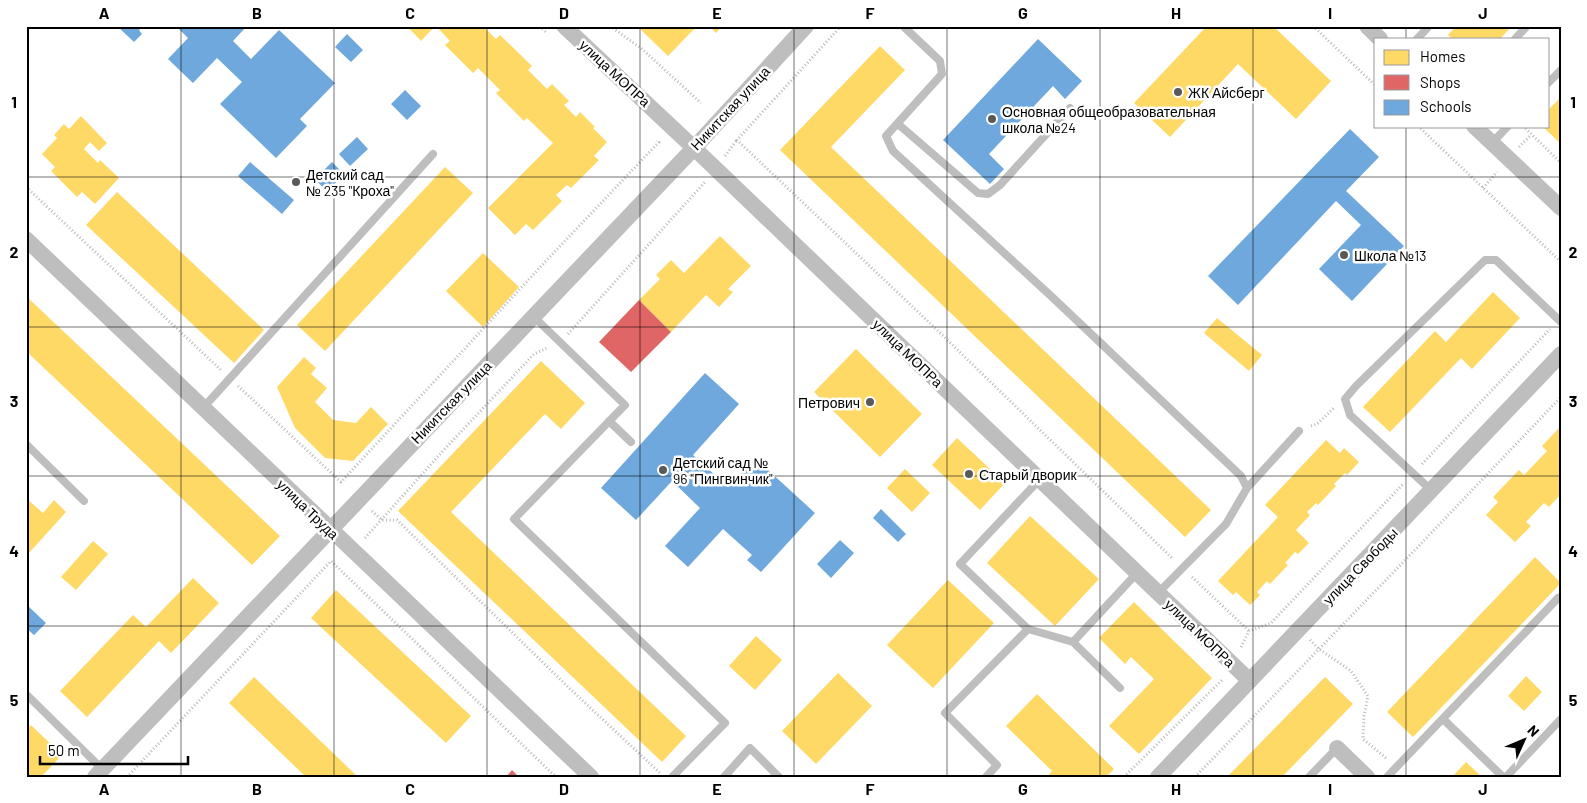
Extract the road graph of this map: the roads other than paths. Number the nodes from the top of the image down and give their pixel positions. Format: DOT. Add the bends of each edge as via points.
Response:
graph roads {
  1 [pos="564,26"];
  2 [pos="806,26"];
  3 [pos="903,26"];
  4 [pos="1367,26"];
  5 [pos="1429,26"];
  6 [pos="1526,26"];
  7 [pos="1379,38"];
  8 [pos="1418,38"];
  9 [pos="1516,38"];
  10 [pos="1561,70"];
  11 [pos="1550,82"];
  12 [pos="1070,108"];
  13 [pos="898,124"];
  14 [pos="1476,128"];
  15 [pos="1506,128"];
  16 [pos="1492,143"];
  17 [pos="694,148"];
  18 [pos="433,154"];
  19 [pos="1561,208"];
  20 [pos="26,239"];
  21 [pos="533,316"];
  22 [pos="1561,322"];
  23 [pos="1561,354"];
  24 [pos="203,408"];
  25 [pos="609,421"];
  26 [pos="1298,431"];
  27 [pos="631,442"];
  28 [pos="26,444"];
  29 [pos="1040,479"];
  30 [pos="1247,488"];
  31 [pos="1431,490"];
  32 [pos="84,501"];
  33 [pos="330,530"];
  34 [pos="1137,572"];
  35 [pos="1158,593"];
  36 [pos="1561,600"];
  37 [pos="1028,629"];
  38 [pos="1073,642"];
  39 [pos="1250,680"];
  40 [pos="1120,688"];
  41 [pos="26,694"];
  42 [pos="1443,719"];
  43 [pos="1561,719"];
  44 [pos="1337,748"];
  45 [pos="98,773"];
  46 [pos="591,777"];
  47 [pos="672,777"];
  48 [pos="724,777"];
  49 [pos="779,777"];
  50 [pos="986,777"];
  51 [pos="1158,777"];
  52 [pos="1309,777"];
  53 [pos="1367,777"];
  54 [pos="1387,777"];
  55 [pos="1504,777"];
  1 -- 17 [label="street, улица МОПРа"];
  2 -- 17 [label="street, Никитская улица"];
  3 -- 13 [label="lane" via="940,60 942,74"];
  4 -- 7 [label="street"];
  5 -- 8 [label="lane"];
  6 -- 9 [label="lane"];
  10 -- 11 [label="lane"];
  12 -- 13 [label="lane" via="988,194 978,193"];
  13 -- 30 [label="lane" via="886,136 893,151 1241,476"];
  14 -- 16 [label="street"];
  15 -- 16 [label="lane"];
  16 -- 19 [label="street"];
  17 -- 21 [label="street, Никитская улица"];
  17 -- 29 [label="street, улица МОПРа"];
  18 -- 24 [label="lane"];
  20 -- 24 [label="street, улица Труда"];
  21 -- 25 [label="lane" via="625,405"];
  21 -- 33 [label="street, Никитская улица"];
  22 -- 31 [label="lane" via="1496,260 1485,260 1345,399 1350,415"];
  23 -- 31 [label="street, улица Свободы"];
  24 -- 33 [label="street, улица Труда"];
  25 -- 27 [label="lane"];
  25 -- 47 [label="lane" via="514,519 725,723"];
  26 -- 30 [label="lane"];
  28 -- 32 [label="lane"];
  29 -- 34 [label="street, улица МОПРа"];
  29 -- 37 [label="lane" via="960,564"];
  30 -- 35 [label="lane" via="1226,524"];
  31 -- 39 [label="street, улица Свободы"];
  33 -- 45 [label="street, Никитская улица"];
  33 -- 46 [label="street, улица Труда"];
  34 -- 35 [label="street, улица МОПРа"];
  34 -- 38 [label="lane"];
  35 -- 39 [label="street, улица МОПРа"];
  36 -- 42 [label="lane" via="1558,598"];
  37 -- 38 [label="lane"];
  37 -- 50 [label="lane" via="945,713 998,765"];
  38 -- 40 [label="lane"];
  39 -- 51 [label="street, улица Свободы"];
  41 -- 45 [label="lane"];
  42 -- 54 [label="lane"];
  42 -- 55 [label="lane"];
  43 -- 55 [label="lane"];
  44 -- 52 [label="lane"];
  44 -- 53 [label="street"];
  48 -- 49 [label="lane" via="750,748"];
}
